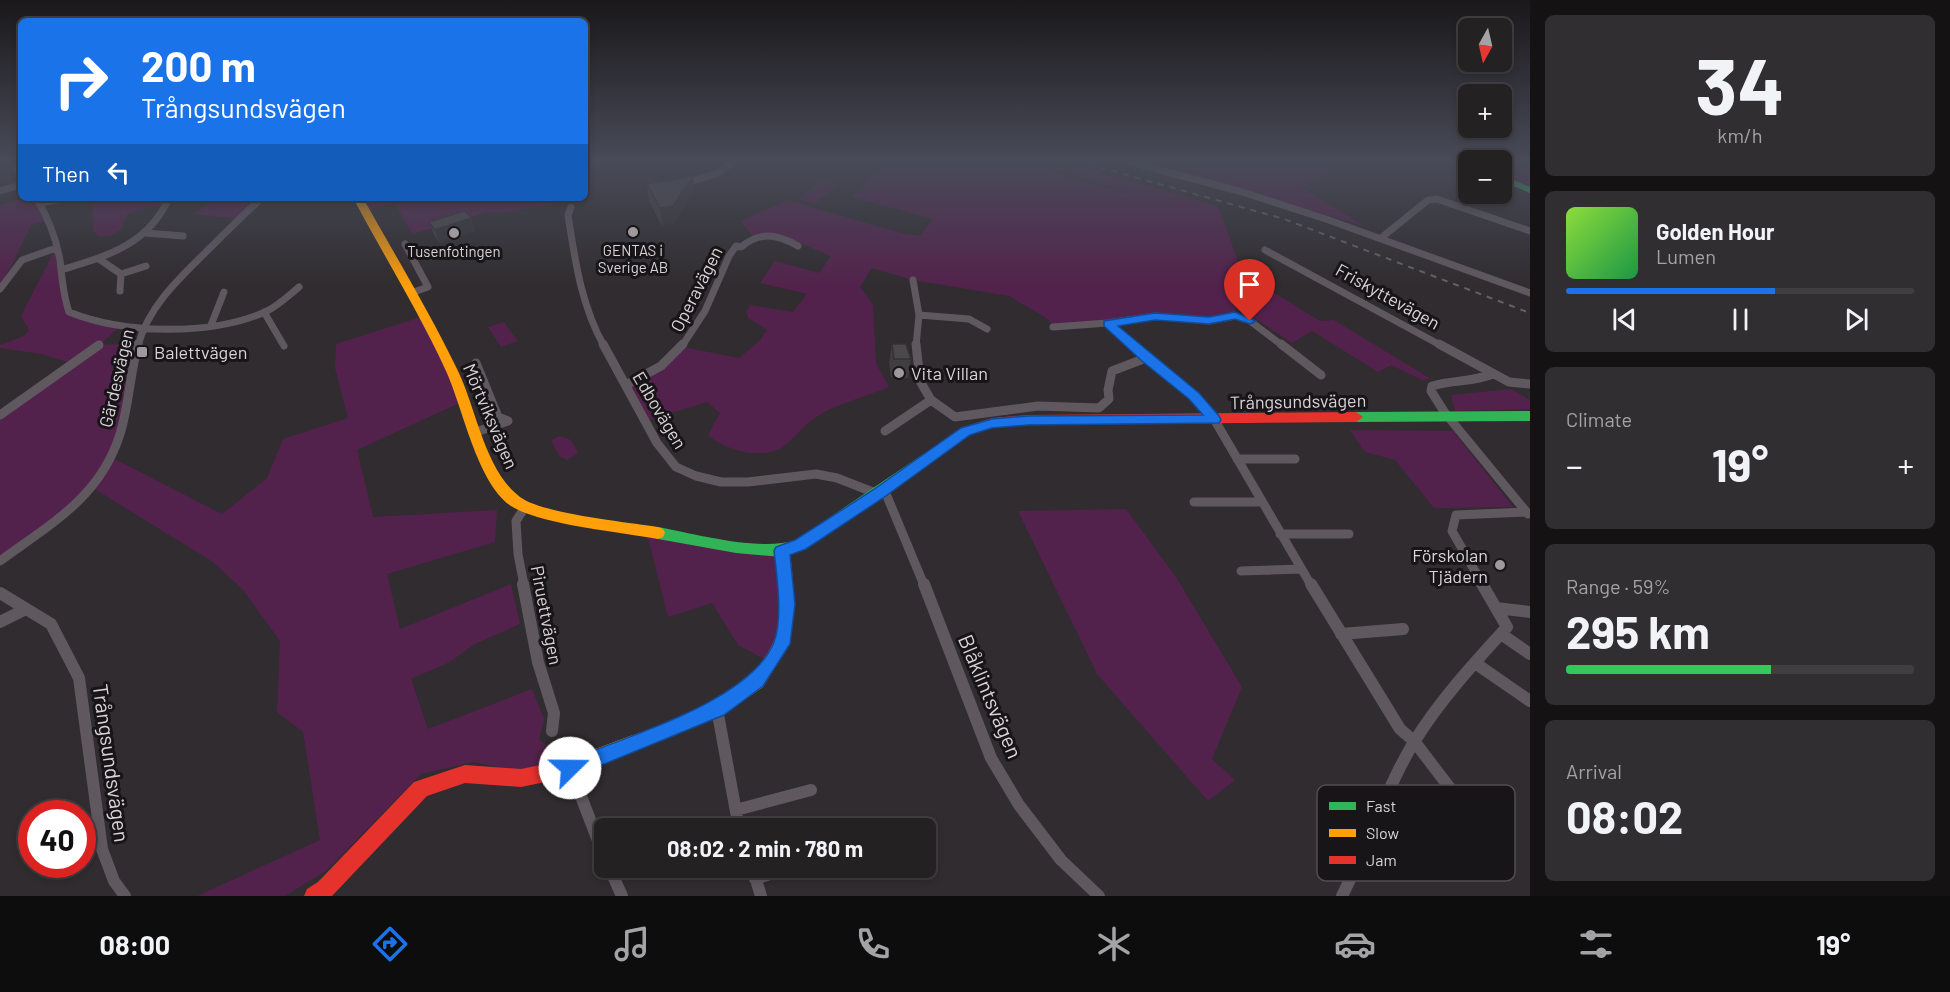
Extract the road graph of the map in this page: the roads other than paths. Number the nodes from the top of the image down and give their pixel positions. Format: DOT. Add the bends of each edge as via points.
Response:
graph roads {
  1 [pos="39,203"];
  2 [pos="167,203"];
  3 [pos="258,203"];
  4 [pos="361,203"];
  5 [pos="1275,203"];
  6 [pos="1425,203"];
  7 [pos="1448,203"];
  8 [pos="571,207"];
  9 [pos="1530,231"];
  10 [pos="146,233"];
  11 [pos="183,236"];
  12 [pos="1381,238"];
  13 [pos="405,244"];
  14 [pos="798,246"];
  15 [pos="56,248"];
  16 [pos="1265,249"];
  17 [pos="99,258"];
  18 [pos="146,266"];
  19 [pos="61,270"];
  20 [pos="121,274"];
  21 [pos="913,280"];
  22 [pos="299,287"];
  23 [pos="0,289"];
  24 [pos="120,291"];
  25 [pos="224,292"];
  26 [pos="411,293"];
  27 [pos="1530,293"];
  28 [pos="264,312"];
  29 [pos="919,315"];
  30 [pos="1108,323"];
  31 [pos="211,325"];
  32 [pos="144,326"];
  33 [pos="1053,327"];
  34 [pos="987,329"];
  35 [pos="99,345"];
  36 [pos="284,346"];
  37 [pos="1146,358"];
  38 [pos="476,363"];
  39 [pos="1493,374"];
  40 [pos="1321,375"];
  41 [pos="1530,384"];
  42 [pos="626,385"];
  43 [pos="931,400"];
  44 [pos="0,416"];
  45 [pos="1530,416"];
  46 [pos="1449,417"];
  47 [pos="1214,420"];
  48 [pos="885,431"];
  49 [pos="476,432"];
  50 [pos="1237,459"];
  51 [pos="1295,459"];
  52 [pos="881,491"];
  53 [pos="1194,502"];
  54 [pos="1261,502"];
  55 [pos="525,507"];
  56 [pos="1528,514"];
  57 [pos="1280,534"];
  58 [pos="1349,534"];
  59 [pos="782,551"];
  60 [pos="0,561"];
  61 [pos="1300,568"];
  62 [pos="1240,571"];
  63 [pos="0,593"];
  64 [pos="1496,608"];
  65 [pos="24,610"];
  66 [pos="1530,612"];
  67 [pos="0,622"];
  68 [pos="1403,629"];
  69 [pos="1341,634"];
  70 [pos="1501,634"];
  71 [pos="1530,654"];
  72 [pos="1475,663"];
  73 [pos="1530,701"];
  74 [pos="717,709"];
  75 [pos="552,731"];
  76 [pos="1414,741"];
  77 [pos="570,768"];
  78 [pos="1391,785"];
  79 [pos="1448,785"];
  80 [pos="811,790"];
  81 [pos="735,810"];
  82 [pos="737,818"];
  83 [pos="594,830"];
  84 [pos="614,878"];
  85 [pos="755,878"];
  86 [pos="1348,881"];
  87 [pos="322,894"];
  88 [pos="125,896"];
  89 [pos="621,896"];
  90 [pos="761,896"];
  91 [pos="1099,896"];
  92 [pos="1342,896"];
  1 -- 15 [label="street" via="50,220"];
  2 -- 10 [label="street" via="158,222"];
  3 -- 32 [label="street, Gärdesvägen" via="172,289"];
  4 -- 26 [label="street, Mörtviksvägen"];
  5 -- 12 [label="street"];
  6 -- 12 [label="street"];
  7 -- 9 [label="street"];
  8 -- 42 [label="street, Edbovägen" via="568,215 585,305"];
  10 -- 11 [label="street"];
  10 -- 17 [label="street"];
  12 -- 27 [label="street"];
  13 -- 26 [label="street" via="428,287"];
  14 -- 42 [label="street, Operavägen" via="767,235 752,237 741,247 736,246 683,347 659,369"];
  15 -- 19 [label="street"];
  15 -- 23 [label="street" via="17,262"];
  16 -- 39 [label="street, Friskyttevägen"];
  17 -- 19 [label="street"];
  17 -- 20 [label="street"];
  18 -- 20 [label="street"];
  19 -- 32 [label="street" via="61,293 69,312 98,323"];
  20 -- 24 [label="street"];
  21 -- 29 [label="street"];
  22 -- 28 [label="street"];
  25 -- 31 [label="street"];
  26 -- 49 [label="street, Mörtviksvägen" via="453,372"];
  28 -- 31 [label="street"];
  28 -- 36 [label="street"];
  29 -- 34 [label="street" via="969,319"];
  29 -- 43 [label="street" via="914,345 917,369"];
  30 -- 33 [label="street"];
  30 -- 37 [label="street"];
  30 -- 40 [label="street" via="1155,316 1209,321 1235,316 1250,321"];
  31 -- 32 [label="street"];
  32 -- 60 [label="street, Gärdesvägen" via="116,449 92,488"];
  35 -- 44 [label="street"];
  37 -- 43 [label="street" via="1112,370 1109,399 1099,408 1038,406 954,417"];
  37 -- 47 [label="street" via="1194,396"];
  38 -- 49 [label="street" via="498,417 508,421"];
  39 -- 41 [label="street, Friskyttevägen" via="1509,382"];
  39 -- 46 [label="street" via="1479,381 1431,386 1433,397"];
  42 -- 52 [label="street, Edbovägen" via="665,456 685,472 708,480 734,482 816,474"];
  43 -- 48 [label="street"];
  45 -- 46 [label="street, Trångsundsvägen"];
  46 -- 47 [label="street, Trångsundsvägen"];
  46 -- 56 [label="street"];
  47 -- 50 [label="street"];
  47 -- 52 [label="street, Trångsundsvägen" via="992,423 966,431"];
  49 -- 55 [label="street, Mörtviksvägen" via="493,474 514,500"];
  50 -- 51 [label="street"];
  50 -- 54 [label="street"];
  52 -- 59 [label="street, Trångsundsvägen" via="801,545"];
  52 -- 91 [label="street, Blåklintsvägen" via="927,592 992,758 1019,805 1054,850"];
  53 -- 54 [label="street"];
  54 -- 57 [label="street"];
  55 -- 59 [label="street" via="736,547"];
  55 -- 75 [label="street, Piruettvägen" via="516,521 518,554 538,662 554,712"];
  56 -- 64 [label="street" via="1456,515 1452,531"];
  57 -- 58 [label="street"];
  57 -- 61 [label="street"];
  59 -- 74 [label="street" via="787,604 782,644 757,681"];
  61 -- 62 [label="street"];
  61 -- 69 [label="street"];
  63 -- 65 [label="street, Trångsundsvägen"];
  64 -- 66 [label="street"];
  64 -- 70 [label="street" via="1507,627"];
  65 -- 67 [label="street"];
  65 -- 88 [label="street, Trångsundsvägen" via="51,624 79,678 102,849 118,890"];
  68 -- 69 [label="street"];
  69 -- 76 [label="street" via="1400,729"];
  70 -- 71 [label="street"];
  70 -- 72 [label="street"];
  72 -- 73 [label="street"];
  72 -- 76 [label="street"];
  74 -- 77 [label="street"];
  74 -- 81 [label="street"];
  76 -- 78 [label="street"];
  76 -- 79 [label="street"];
  77 -- 83 [label="street"];
  77 -- 87 [label="street" via="521,778 465,774 422,789"];
  80 -- 81 [label="street"];
  81 -- 82 [label="street"];
  84 -- 89 [label="street"];
  85 -- 90 [label="street"];
  86 -- 92 [label="street"];
}
